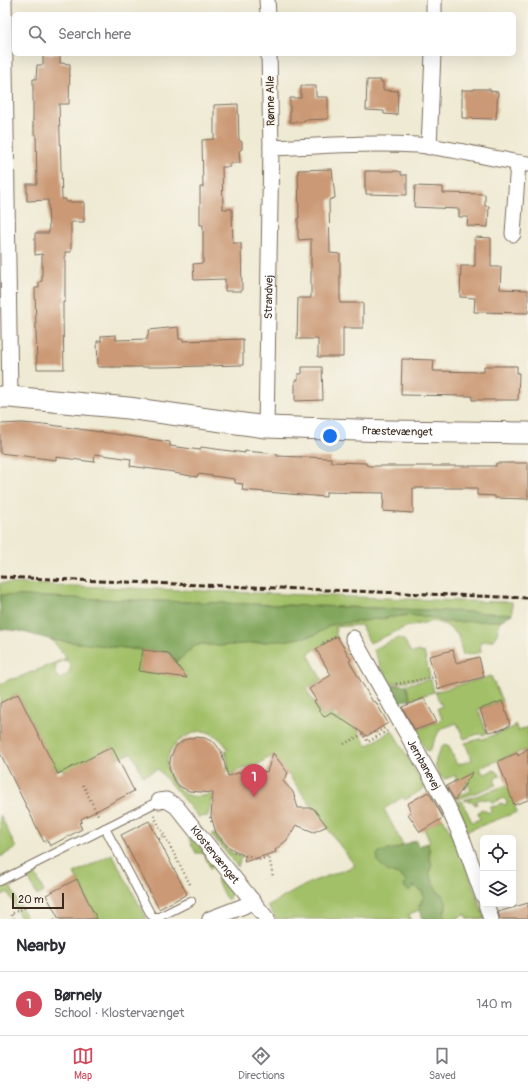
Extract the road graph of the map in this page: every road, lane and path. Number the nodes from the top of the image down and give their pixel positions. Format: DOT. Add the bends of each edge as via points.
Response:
graph roads {
  1 [pos="4,0"];
  2 [pos="268,0"];
  3 [pos="434,0"];
  4 [pos="268,12"];
  5 [pos="434,12"];
  6 [pos="269,56"];
  7 [pos="433,56"];
  8 [pos="429,147"];
  9 [pos="271,148"];
  10 [pos="523,164"];
  11 [pos="513,234"];
  12 [pos="5,397"];
  13 [pos="266,427"];
  14 [pos="528,433"];
  15 [pos="337,636"];
  16 [pos="354,638"];
  17 [pos="322,646"];
  18 [pos="435,677"];
  19 [pos="400,683"];
  20 [pos="390,725"];
  21 [pos="374,732"];
  22 [pos="385,732"];
  23 [pos="344,744"];
  24 [pos="83,785"];
  25 [pos="154,803"];
  26 [pos="93,806"];
  27 [pos="105,828"];
  28 [pos="165,836"];
  29 [pos="159,839"];
  30 [pos="231,850"];
  31 [pos="273,876"];
  32 [pos="0,881"];
  33 [pos="191,886"];
  34 [pos="480,888"];
  35 [pos="252,900"];
  36 [pos="191,901"];
  37 [pos="26,907"];
  38 [pos="487,907"];
  39 [pos="14,919"];
  40 [pos="210,919"];
  41 [pos="267,919"];
  42 [pos="491,919"];
  1 -- 12 [label="street"];
  2 -- 4 [label="street"];
  3 -- 5 [label="street"];
  6 -- 9 [label="street, Rønne Alle"];
  7 -- 8 [label="street"];
  8 -- 9 [label="street" via="358,144"];
  8 -- 10 [label="street"];
  9 -- 13 [label="street, Strandvej"];
  10 -- 11 [label="street"];
  12 -- 13 [label="street" via="128,408"];
  13 -- 14 [label="street, Præstevænget"];
  15 -- 17 [label="path" via="321,644"];
  16 -- 34 [label="street, Jernbanevej" via="448,807"];
  18 -- 19 [label="path"];
  20 -- 21 [label="path" via="375,734"];
  22 -- 23 [label="path" via="368,742 363,734"];
  24 -- 26 [label="path"];
  25 -- 27 [label="lane"];
  25 -- 28 [label="path"];
  25 -- 35 [label="street, Klostervænget" via="166,800 176,806"];
  27 -- 32 [label="lane"];
  27 -- 36 [label="lane" via="151,915 159,917"];
  28 -- 29 [label="path"];
  28 -- 33 [label="path"];
  30 -- 31 [label="path" via="241,855 256,857 257,860 268,856"];
  35 -- 40 [label="street" via="244,906"];
  35 -- 41 [label="street, Klostervænget"];
  37 -- 39 [label="path" via="11,914"];
  38 -- 42 [label="street"];
}
